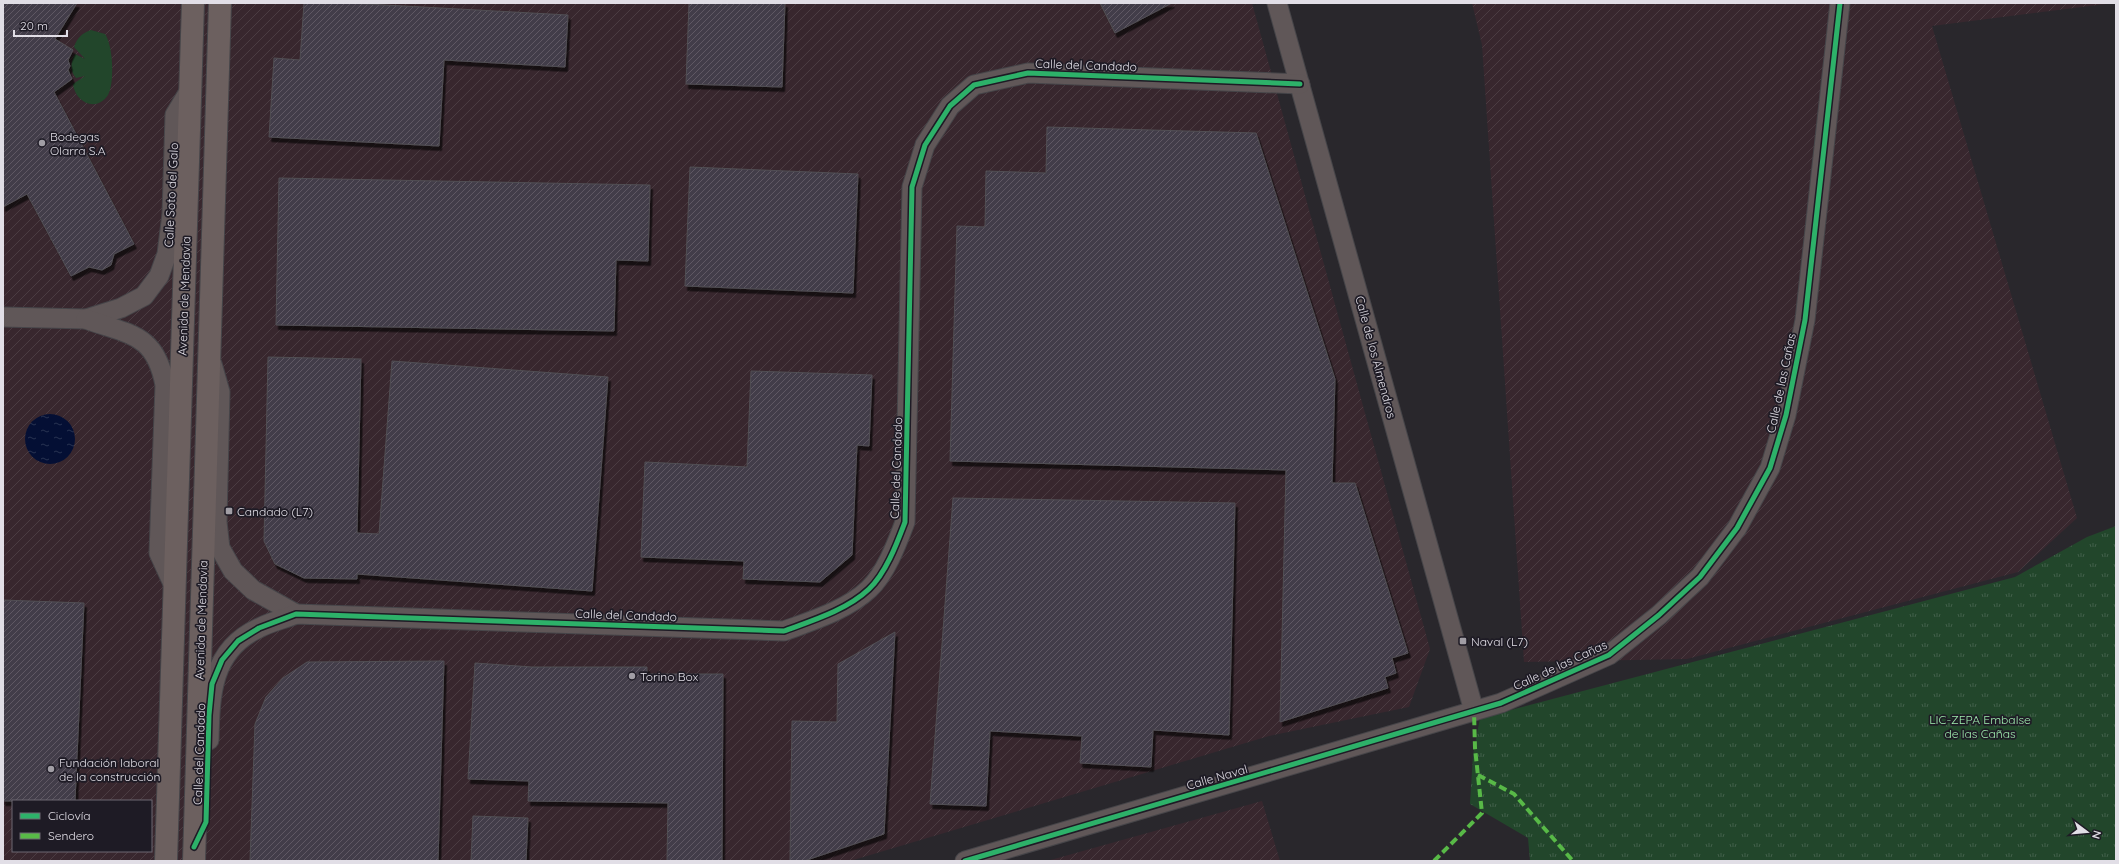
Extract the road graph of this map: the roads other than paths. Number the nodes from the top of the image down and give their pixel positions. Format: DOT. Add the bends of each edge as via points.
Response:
graph roads {
  1 [pos="193,3"];
  2 [pos="220,3"];
  3 [pos="1277,3"];
  4 [pos="1840,3"];
  5 [pos="1300,84"];
  6 [pos="190,90"];
  7 [pos="3,317"];
  8 [pos="86,319"];
  9 [pos="209,355"];
  10 [pos="175,589"];
  11 [pos="296,614"];
  12 [pos="1474,711"];
  13 [pos="194,854"];
  14 [pos="166,861"];
  15 [pos="966,861"];
  1 -- 6 [label="main road, Avenida de Mendavia"];
  2 -- 9 [label="main road, Avenida de Mendavia"];
  3 -- 5 [label="street, Calle de los Almendros"];
  4 -- 12 [label="street, Calle de las Cañas" via="1805,320 1786,415 1770,468 1737,528 1700,577 1659,615 1609,655 1501,703"];
  5 -- 11 [label="street, Calle del Candado" via="1028,73 974,85 950,106 925,145 912,187 905,522 892,556 869,589 832,613 784,630"];
  5 -- 12 [label="street, Calle de los Almendros"];
  6 -- 8 [label="street, Calle Soto del Galo" via="175,115 172,214 167,254 159,276 144,296 121,308"];
  6 -- 10 [label="main road, Avenida de Mendavia"];
  7 -- 8 [label="street, Calle Soto del Galo"];
  8 -- 10 [label="street, Avenida de Mendavia" via="130,333 150,348 161,365 165,385 159,553"];
  9 -- 11 [label="street, Avenida de Mendavia" via="220,392 217,522 220,548 233,571 253,590"];
  9 -- 13 [label="main road, Avenida de Mendavia"];
  10 -- 14 [label="main road, Avenida de Mendavia"];
  11 -- 13 [label="street, Calle del Candado" via="259,628 238,641 222,660 212,684 206,822"];
  12 -- 15 [label="street, Calle Naval"];
}
